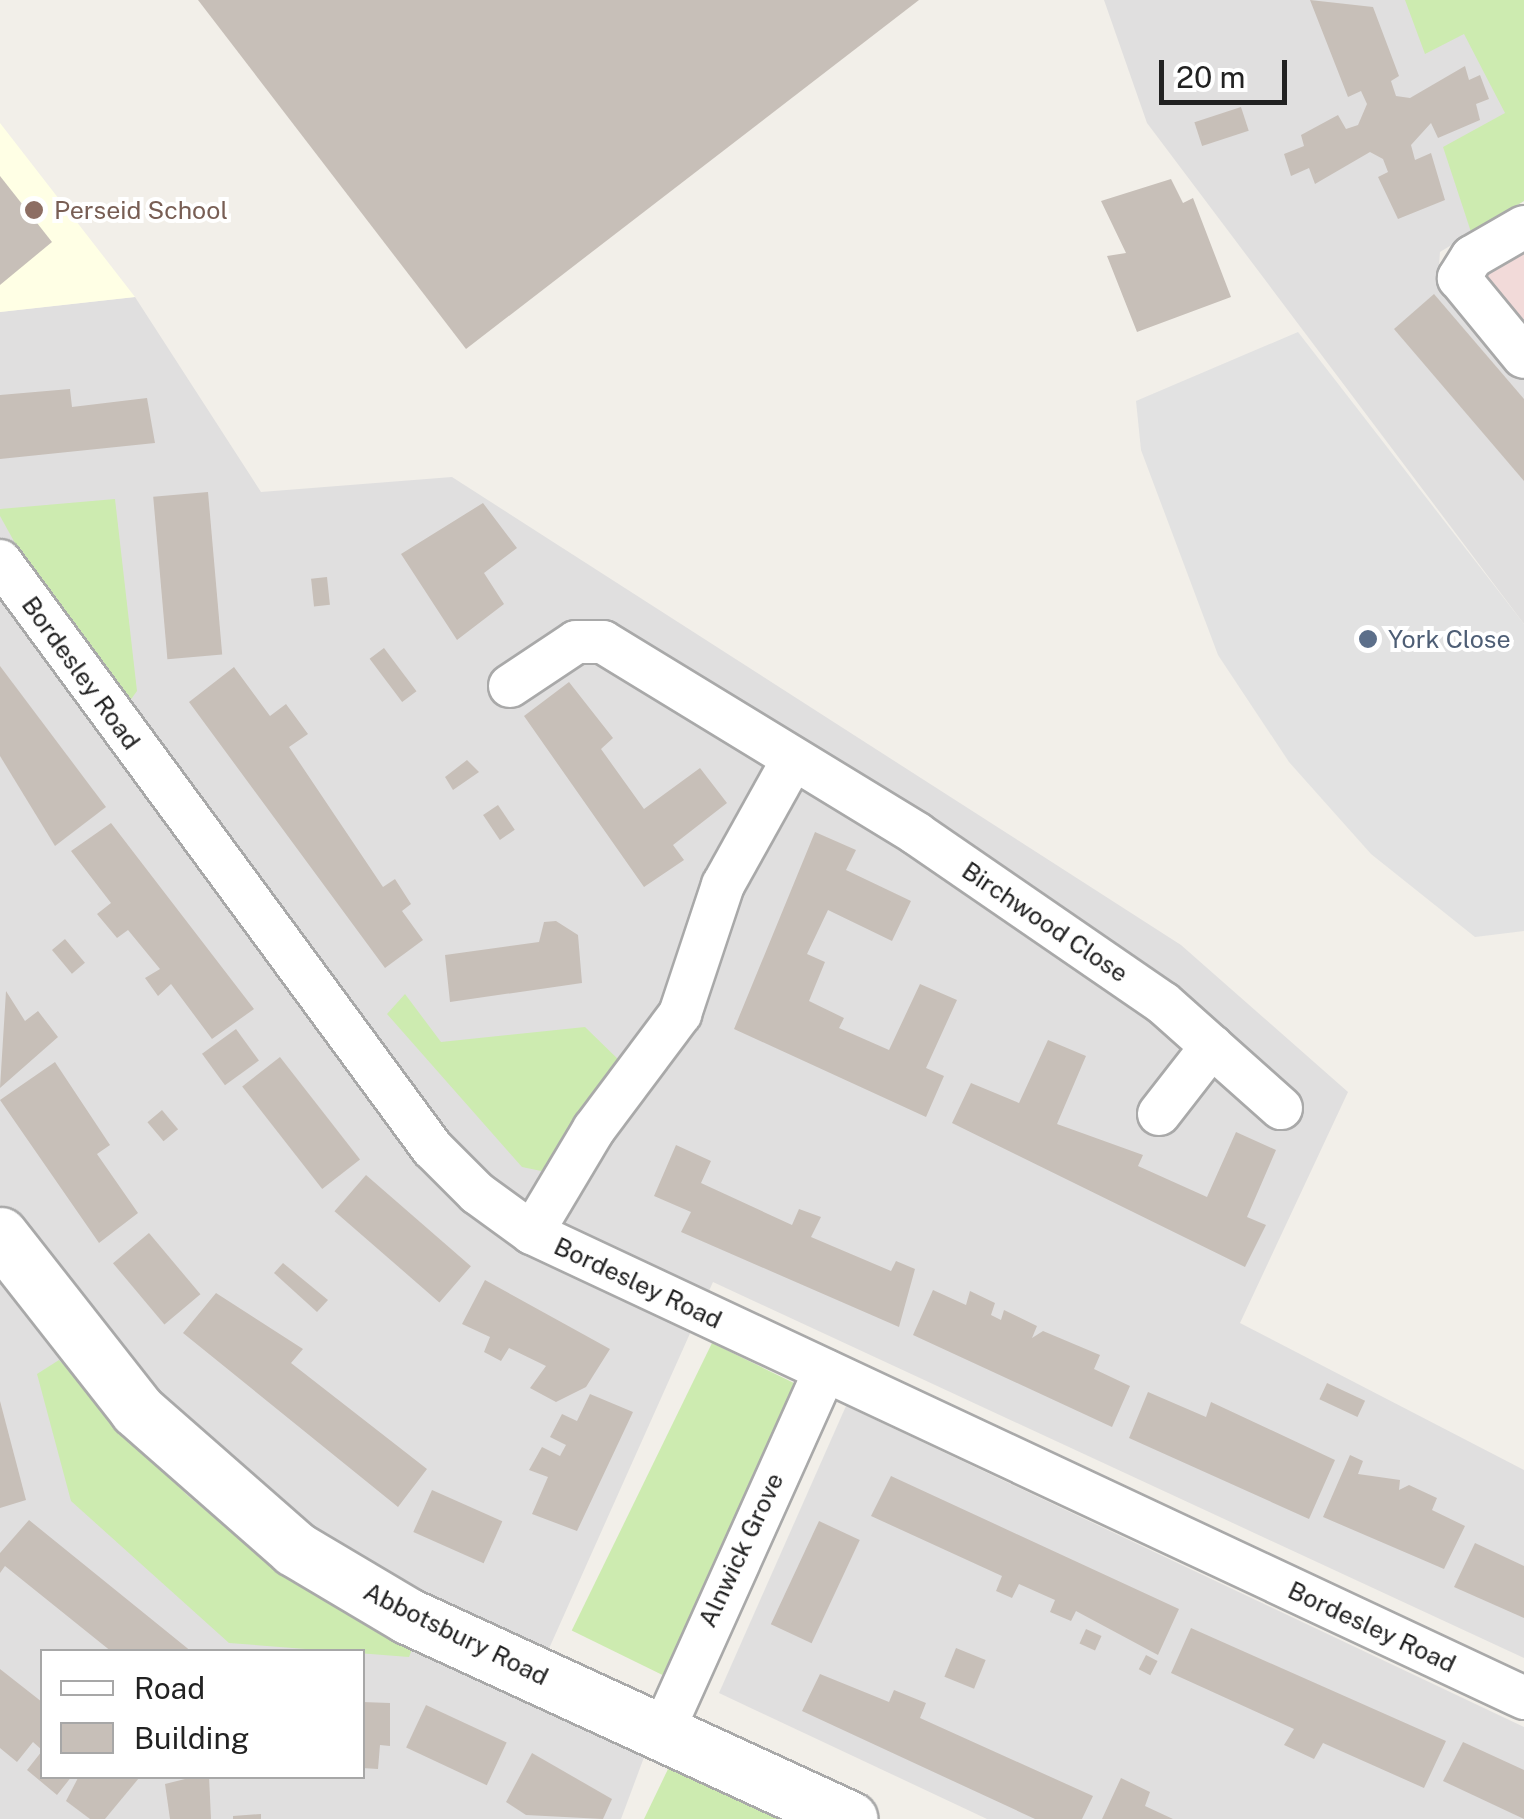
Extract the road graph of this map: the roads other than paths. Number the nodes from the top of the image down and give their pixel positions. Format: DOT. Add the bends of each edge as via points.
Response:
graph roads {
  1 [pos="1524,227"];
  2 [pos="1524,357"];
  3 [pos="0,560"];
  4 [pos="510,686"];
  5 [pos="793,759"];
  6 [pos="1212,1046"];
  7 [pos="1281,1108"];
  8 [pos="1159,1114"];
  9 [pos="532,1232"];
  10 [pos="0,1234"];
  11 [pos="825,1371"];
  12 [pos="1524,1698"];
  13 [pos="662,1731"];
  14 [pos="850,1819"];
  1 -- 2 [label="street" via="1472,257 1459,278"];
  3 -- 9 [label="street, Bordesley Road" via="432,1148"];
  4 -- 5 [label="street, Birchwood Close" via="576,642 603,642"];
  5 -- 6 [label="street, Birchwood Close" via="1131,980"];
  5 -- 9 [label="street" via="723,885 680,1014 594,1129"];
  6 -- 7 [label="street, Birchwood Close"];
  6 -- 8 [label="street"];
  9 -- 11 [label="street, Bordesley Road"];
  10 -- 13 [label="street, Abbotsbury Road" via="137,1410 295,1549 408,1616"];
  11 -- 12 [label="street, Bordesley Road"];
  11 -- 13 [label="street, Alnwick Grove"];
  13 -- 14 [label="street, Abbotsbury Road"];
}
